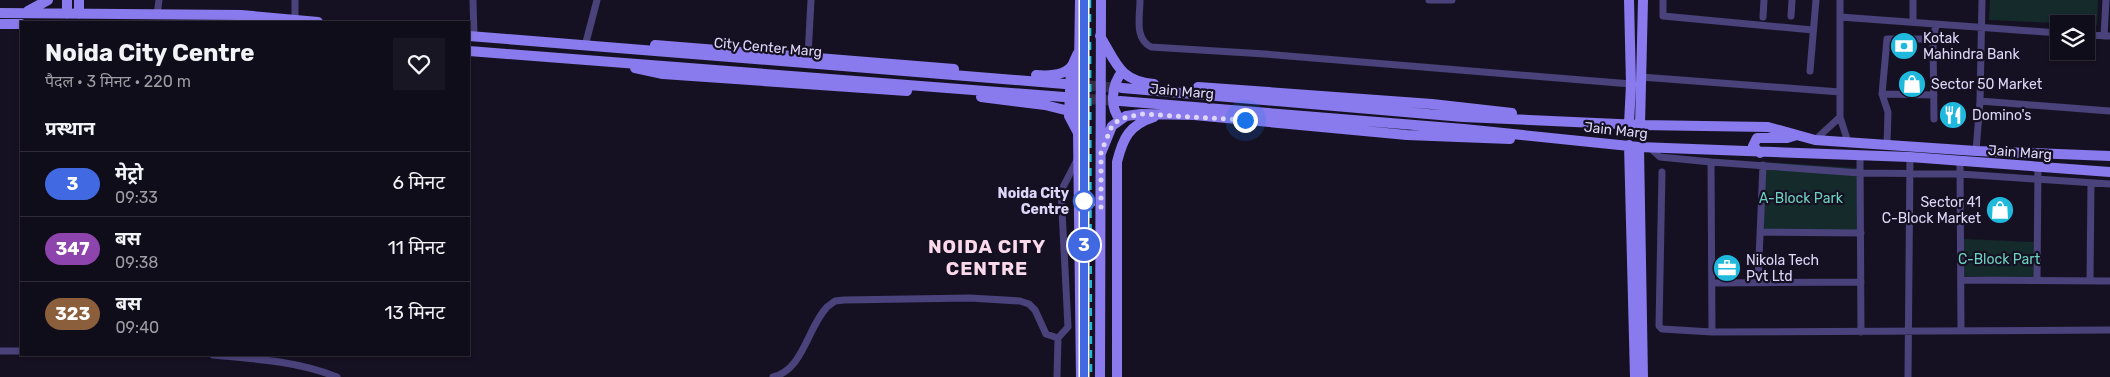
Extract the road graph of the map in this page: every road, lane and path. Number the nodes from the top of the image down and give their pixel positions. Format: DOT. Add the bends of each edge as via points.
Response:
graph roads {
  1 [pos="48,0"];
  2 [pos="67,0"];
  3 [pos="79,0"];
  4 [pos="159,0"];
  5 [pos="295,0"];
  6 [pos="473,0"];
  7 [pos="597,0"];
  8 [pos="811,0"];
  9 [pos="1080,0"];
  10 [pos="1101,0"];
  11 [pos="1140,0"];
  12 [pos="1429,0"];
  13 [pos="1452,0"];
  14 [pos="1629,0"];
  15 [pos="1643,0"];
  16 [pos="1663,0"];
  17 [pos="1764,0"];
  18 [pos="1792,0"];
  19 [pos="1816,0"];
  20 [pos="1840,0"];
  21 [pos="1913,0"];
  22 [pos="1982,0"];
  23 [pos="2106,0"];
  24 [pos="0,12"];
  25 [pos="25,13"];
  26 [pos="67,14"];
  27 [pos="79,14"];
  28 [pos="157,15"];
  29 [pos="1791,16"];
  30 [pos="1840,16"];
  31 [pos="1763,17"];
  32 [pos="224,19"];
  33 [pos="282,19"];
  34 [pos="295,20"];
  35 [pos="272,21"];
  36 [pos="306,21"];
  37 [pos="1913,22"];
  38 [pos="0,24"];
  39 [pos="20,24"];
  40 [pos="1936,25"];
  41 [pos="1982,29"];
  42 [pos="1813,30"];
  43 [pos="2050,33"];
  44 [pos="472,36"];
  45 [pos="1100,36"];
  46 [pos="2107,36"];
  47 [pos="1934,39"];
  48 [pos="584,46"];
  49 [pos="624,49"];
  50 [pos="1080,50"];
  51 [pos="470,51"];
  52 [pos="808,56"];
  53 [pos="620,62"];
  54 [pos="1071,67"];
  55 [pos="1810,71"];
  56 [pos="1122,72"];
  57 [pos="1641,77"];
  58 [pos="1065,84"];
  59 [pos="1631,84"];
  60 [pos="1122,88"];
  61 [pos="1840,92"];
  62 [pos="1882,94"];
  63 [pos="1934,94"];
  64 [pos="1064,97"];
  65 [pos="1120,101"];
  66 [pos="1980,102"];
  67 [pos="1069,111"];
  68 [pos="2110,111"];
  69 [pos="1162,114"];
  70 [pos="1840,118"];
  71 [pos="1120,119"];
  72 [pos="1934,119"];
  73 [pos="1543,120"];
  74 [pos="1629,124"];
  75 [pos="1640,125"];
  76 [pos="1078,133"];
  77 [pos="1796,135"];
  78 [pos="1530,137"];
  79 [pos="1815,140"];
  80 [pos="1848,142"];
  81 [pos="1887,145"];
  82 [pos="1639,147"];
  83 [pos="1976,151"];
  84 [pos="1101,152"];
  85 [pos="1760,153"];
  86 [pos="2110,156"];
  87 [pos="1078,157"];
  88 [pos="1860,157"];
  89 [pos="1910,158"];
  90 [pos="1960,161"];
  91 [pos="1711,162"];
  92 [pos="1763,165"];
  93 [pos="2038,167"];
  94 [pos="1662,172"];
  95 [pos="1910,172"];
  96 [pos="2110,172"];
  97 [pos="1860,173"];
  98 [pos="1960,174"];
  99 [pos="2038,181"];
  100 [pos="2091,183"];
  101 [pos="2110,184"];
  102 [pos="1760,232"];
  103 [pos="1861,233"];
  104 [pos="1961,280"];
  105 [pos="2037,280"];
  106 [pos="2090,281"];
  107 [pos="2110,281"];
  108 [pos="1712,282"];
  109 [pos="1758,282"];
  110 [pos="1861,282"];
  111 [pos="2110,330"];
  112 [pos="1961,331"];
  113 [pos="1712,332"];
  114 [pos="1861,332"];
  115 [pos="1908,332"];
  116 [pos="1058,338"];
  117 [pos="20,350"];
  118 [pos="0,351"];
  119 [pos="223,356"];
  120 [pos="337,377"];
  121 [pos="773,377"];
  122 [pos="1057,377"];
  123 [pos="1081,377"];
  124 [pos="1100,377"];
  125 [pos="1117,377"];
  126 [pos="1635,377"];
  127 [pos="1642,377"];
  128 [pos="1908,377"];
  1 -- 25 [label="street"];
  2 -- 26 [label="street"];
  3 -- 27 [label="street"];
  4 -- 28 [label="street"];
  5 -- 34 [label="street"];
  6 -- 44 [label="street"];
  7 -- 48 [label="street"];
  8 -- 52 [label="street"];
  9 -- 50 [label="street"];
  10 -- 45 [label="street"];
  11 -- 59 [label="street" via="1140,34 1151,47"];
  12 -- 13 [label="street"];
  14 -- 59 [label="street"];
  15 -- 57 [label="street"];
  16 -- 42 [label="street" via="1663,16"];
  17 -- 31 [label="street"];
  18 -- 29 [label="street"];
  19 -- 42 [label="street"];
  20 -- 30 [label="street"];
  21 -- 37 [label="street"];
  22 -- 41 [label="street"];
  23 -- 46 [label="street"];
  24 -- 25 [label="street"];
  25 -- 26 [label="street"];
  26 -- 27 [label="street"];
  27 -- 28 [label="street"];
  28 -- 32 [label="street"];
  30 -- 37 [label="street"];
  30 -- 61 [label="street"];
  32 -- 33 [label="street"];
  33 -- 34 [label="street"];
  33 -- 35 [label="street"];
  34 -- 36 [label="street"];
  37 -- 40 [label="street"];
  38 -- 39 [label="street"];
  40 -- 41 [label="street"];
  40 -- 47 [label="street"];
  41 -- 43 [label="street"];
  41 -- 66 [label="street"];
  42 -- 55 [label="street"];
  44 -- 48 [label="street, City Center Marg"];
  45 -- 56 [label="street"];
  45 -- 84 [label="street"];
  47 -- 62 [label="street" via="1887,39"];
  47 -- 63 [label="street"];
  48 -- 49 [label="street, City Center Marg"];
  49 -- 52 [label="street" via="643,45 676,46"];
  49 -- 58 [label="street, City Center Marg"];
  50 -- 54 [label="street"];
  50 -- 76 [label="street"];
  51 -- 53 [label="street, City Center Marg"];
  52 -- 54 [label="street" via="1043,76 1057,75"];
  53 -- 64 [label="street, City Center Marg"];
  53 -- 67 [label="street" via="664,74 927,92 1045,105"];
  54 -- 67 [label="street"];
  56 -- 71 [label="street" via="1114,85 1115,114"];
  56 -- 73 [label="street" via="1144,83 1432,104 1513,113"];
  57 -- 61 [label="street"];
  57 -- 75 [label="street"];
  59 -- 74 [label="street"];
  60 -- 73 [label="street, Jain Marg"];
  61 -- 70 [label="street"];
  62 -- 63 [label="street"];
  62 -- 81 [label="street" via="1888,112"];
  63 -- 72 [label="street"];
  65 -- 78 [label="street, Jain Marg"];
  66 -- 68 [label="street"];
  66 -- 83 [label="street"];
  67 -- 76 [label="street"];
  69 -- 71 [label="street" via="1134,114"];
  69 -- 78 [label="street" via="1483,140"];
  69 -- 125 [label="street" via="1143,120 1132,128 1117,162"];
  70 -- 79 [label="street"];
  70 -- 80 [label="street"];
  71 -- 84 [label="street" via="1112,126"];
  73 -- 74 [label="street, Jain Marg"];
  74 -- 75 [label="street, Jain Marg"];
  75 -- 77 [label="street, Jain Marg" via="1768,127"];
  76 -- 87 [label="street"];
  77 -- 79 [label="street, Jain Marg"];
  77 -- 85 [label="street" via="1757,138 1753,146"];
  78 -- 82 [label="street, Jain Marg"];
  79 -- 80 [label="street, Jain Marg"];
  80 -- 81 [label="street, Jain Marg"];
  81 -- 83 [label="street, Jain Marg"];
  82 -- 85 [label="street, Jain Marg"];
  82 -- 91 [label="street" via="1660,157"];
  82 -- 126 [label="street"];
  82 -- 127 [label="street"];
  83 -- 86 [label="street, Jain Marg"];
  84 -- 124 [label="street"];
  85 -- 88 [label="street, Jain Marg"];
  87 -- 116 [label="street" via="1061,191 1068,327"];
  87 -- 123 [label="street"];
  88 -- 89 [label="street, Jain Marg"];
  88 -- 97 [label="street"];
  89 -- 90 [label="street, Jain Marg"];
  89 -- 95 [label="street"];
  90 -- 93 [label="street, Jain Marg"];
  90 -- 98 [label="street"];
  91 -- 92 [label="street"];
  91 -- 108 [label="street"];
  92 -- 97 [label="street"];
  92 -- 102 [label="street"];
  93 -- 96 [label="street, Jain Marg"];
  93 -- 99 [label="street"];
  94 -- 113 [label="street" via="1659,326 1666,331"];
  95 -- 97 [label="street"];
  95 -- 98 [label="street"];
  95 -- 115 [label="street"];
  97 -- 103 [label="street"];
  98 -- 99 [label="street"];
  98 -- 104 [label="street"];
  99 -- 100 [label="street"];
  99 -- 105 [label="street"];
  100 -- 101 [label="street"];
  100 -- 106 [label="street"];
  102 -- 103 [label="street"];
  102 -- 109 [label="street"];
  103 -- 110 [label="street"];
  104 -- 105 [label="street"];
  104 -- 112 [label="street"];
  105 -- 106 [label="street"];
  106 -- 107 [label="street"];
  108 -- 109 [label="street"];
  108 -- 113 [label="street"];
  109 -- 110 [label="street"];
  110 -- 114 [label="street"];
  111 -- 112 [label="street"];
  112 -- 115 [label="street"];
  113 -- 114 [label="street"];
  114 -- 115 [label="street"];
  115 -- 128 [label="street"];
  116 -- 121 [label="street" via="1046,334 1035,310 1020,301 970,298 834,301 827,307 791,367"];
  116 -- 122 [label="street"];
  117 -- 118 [label="street"];
  119 -- 120 [label="street" via="309,366"];
}
